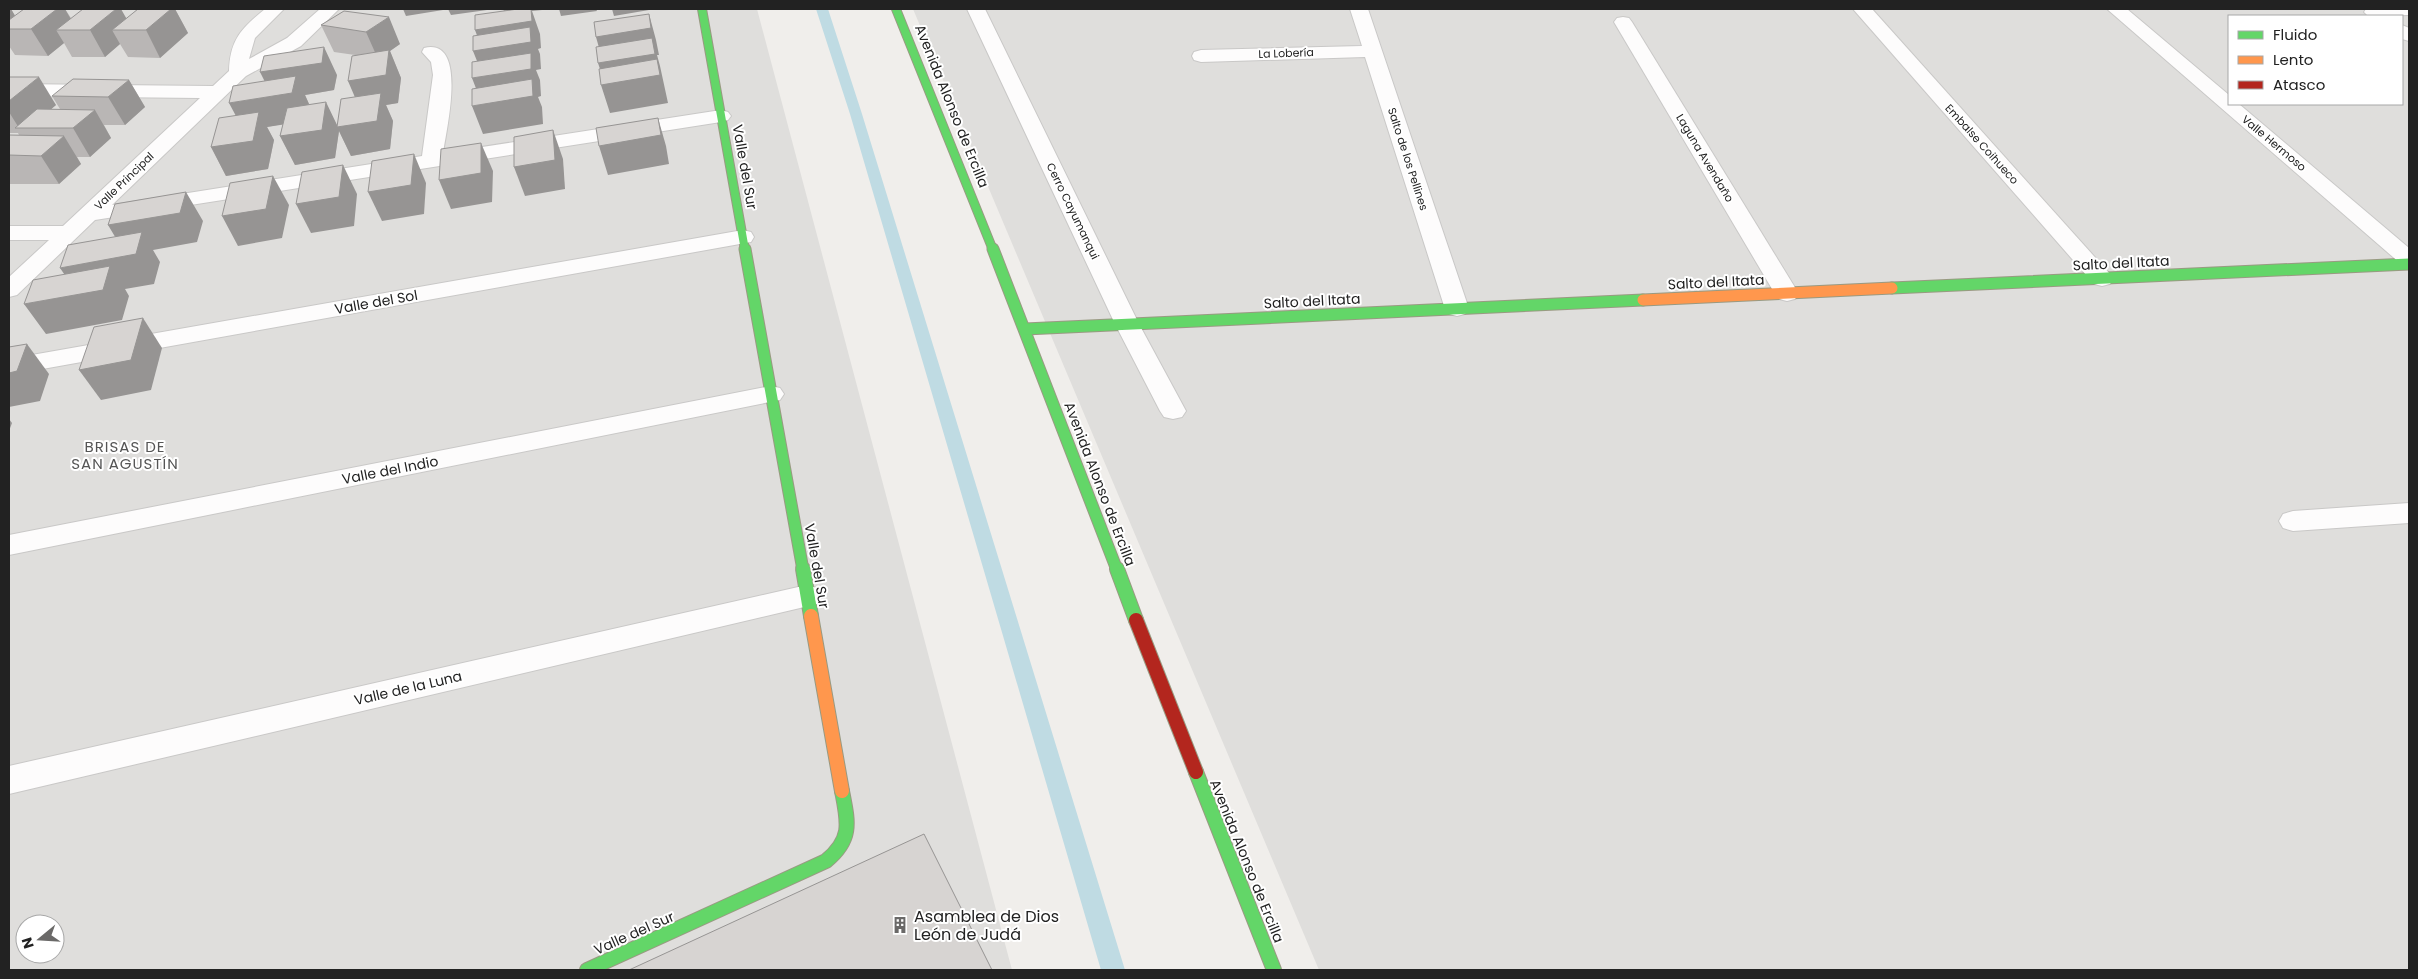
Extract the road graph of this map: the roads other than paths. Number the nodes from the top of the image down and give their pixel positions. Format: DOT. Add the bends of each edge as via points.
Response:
graph roads {
  1 [pos="274,9"];
  2 [pos="330,9"];
  3 [pos="702,9"];
  4 [pos="896,9"];
  5 [pos="976,9"];
  6 [pos="1359,9"];
  7 [pos="1862,9"];
  8 [pos="2116,9"];
  9 [pos="2409,10"];
  10 [pos="2374,12"];
  11 [pos="1623,22"];
  12 [pos="1372,50"];
  13 [pos="430,52"];
  14 [pos="1200,56"];
  15 [pos="238,72"];
  16 [pos="9,90"];
  17 [pos="218,92"];
  18 [pos="2228,104"];
  19 [pos="2229,105"];
  20 [pos="720,116"];
  21 [pos="432,161"];
  22 [pos="88,215"];
  23 [pos="9,233"];
  24 [pos="69,233"];
  25 [pos="743,238"];
  26 [pos="2409,258"];
  27 [pos="2409,264"];
  28 [pos="2102,279"];
  29 [pos="9,290"];
  30 [pos="1787,294"];
  31 [pos="1458,309"];
  32 [pos="1127,324"];
  33 [pos="1025,329"];
  34 [pos="9,367"];
  35 [pos="771,394"];
  36 [pos="1173,411"];
  37 [pos="2409,513"];
  38 [pos="2293,521"];
  39 [pos="9,546"];
  40 [pos="807,596"];
  41 [pos="9,780"];
  42 [pos="587,970"];
  43 [pos="1274,970"];
  1 -- 15 [label="street" via="241,43"];
  2 -- 15 [label="street, Valle Principal" via="294,42"];
  3 -- 20 [label="street, Valle del Sur"];
  4 -- 33 [label="street, Avenida Alonso de Ercilla"];
  5 -- 32 [label="street, Cerro Cayumanqui"];
  6 -- 12 [label="street, Salto de los Pellines"];
  7 -- 28 [label="street, Embalse Coihueco"];
  8 -- 18 [label="street, Valle Hermoso"];
  9 -- 10 [label="street"];
  11 -- 30 [label="street, Laguna Avendaño"];
  12 -- 14 [label="street, La Lobería"];
  12 -- 31 [label="street, Salto de los Pellines"];
  13 -- 21 [label="street" via="440,60 443,75"];
  15 -- 17 [label="street, Valle Principal"];
  16 -- 17 [label="street"];
  17 -- 22 [label="street, Valle Principal"];
  19 -- 26 [label="street, Valle Hermoso"];
  20 -- 21 [label="street"];
  20 -- 25 [label="street, Valle del Sur"];
  21 -- 22 [label="street"];
  22 -- 24 [label="street, Valle Principal"];
  23 -- 24 [label="street"];
  24 -- 29 [label="street, Valle Principal"];
  25 -- 34 [label="street, Valle del Sol"];
  25 -- 35 [label="street, Valle del Sur"];
  27 -- 28 [label="street, Salto del Itata"];
  28 -- 30 [label="street, Salto del Itata"];
  30 -- 31 [label="street, Salto del Itata"];
  31 -- 32 [label="street, Salto del Itata"];
  32 -- 33 [label="street, Salto del Itata"];
  32 -- 36 [label="street, Cerro Cayumanqui"];
  33 -- 43 [label="street, Avenida Alonso de Ercilla"];
  35 -- 39 [label="street, Valle del Indio"];
  35 -- 40 [label="street, Valle del Sur"];
  37 -- 38 [label="street"];
  40 -- 41 [label="street, Valle de la Luna"];
  40 -- 42 [label="street, Valle del Sur" via="848,814 850,829 842,847 830,860 813,869"];
}
